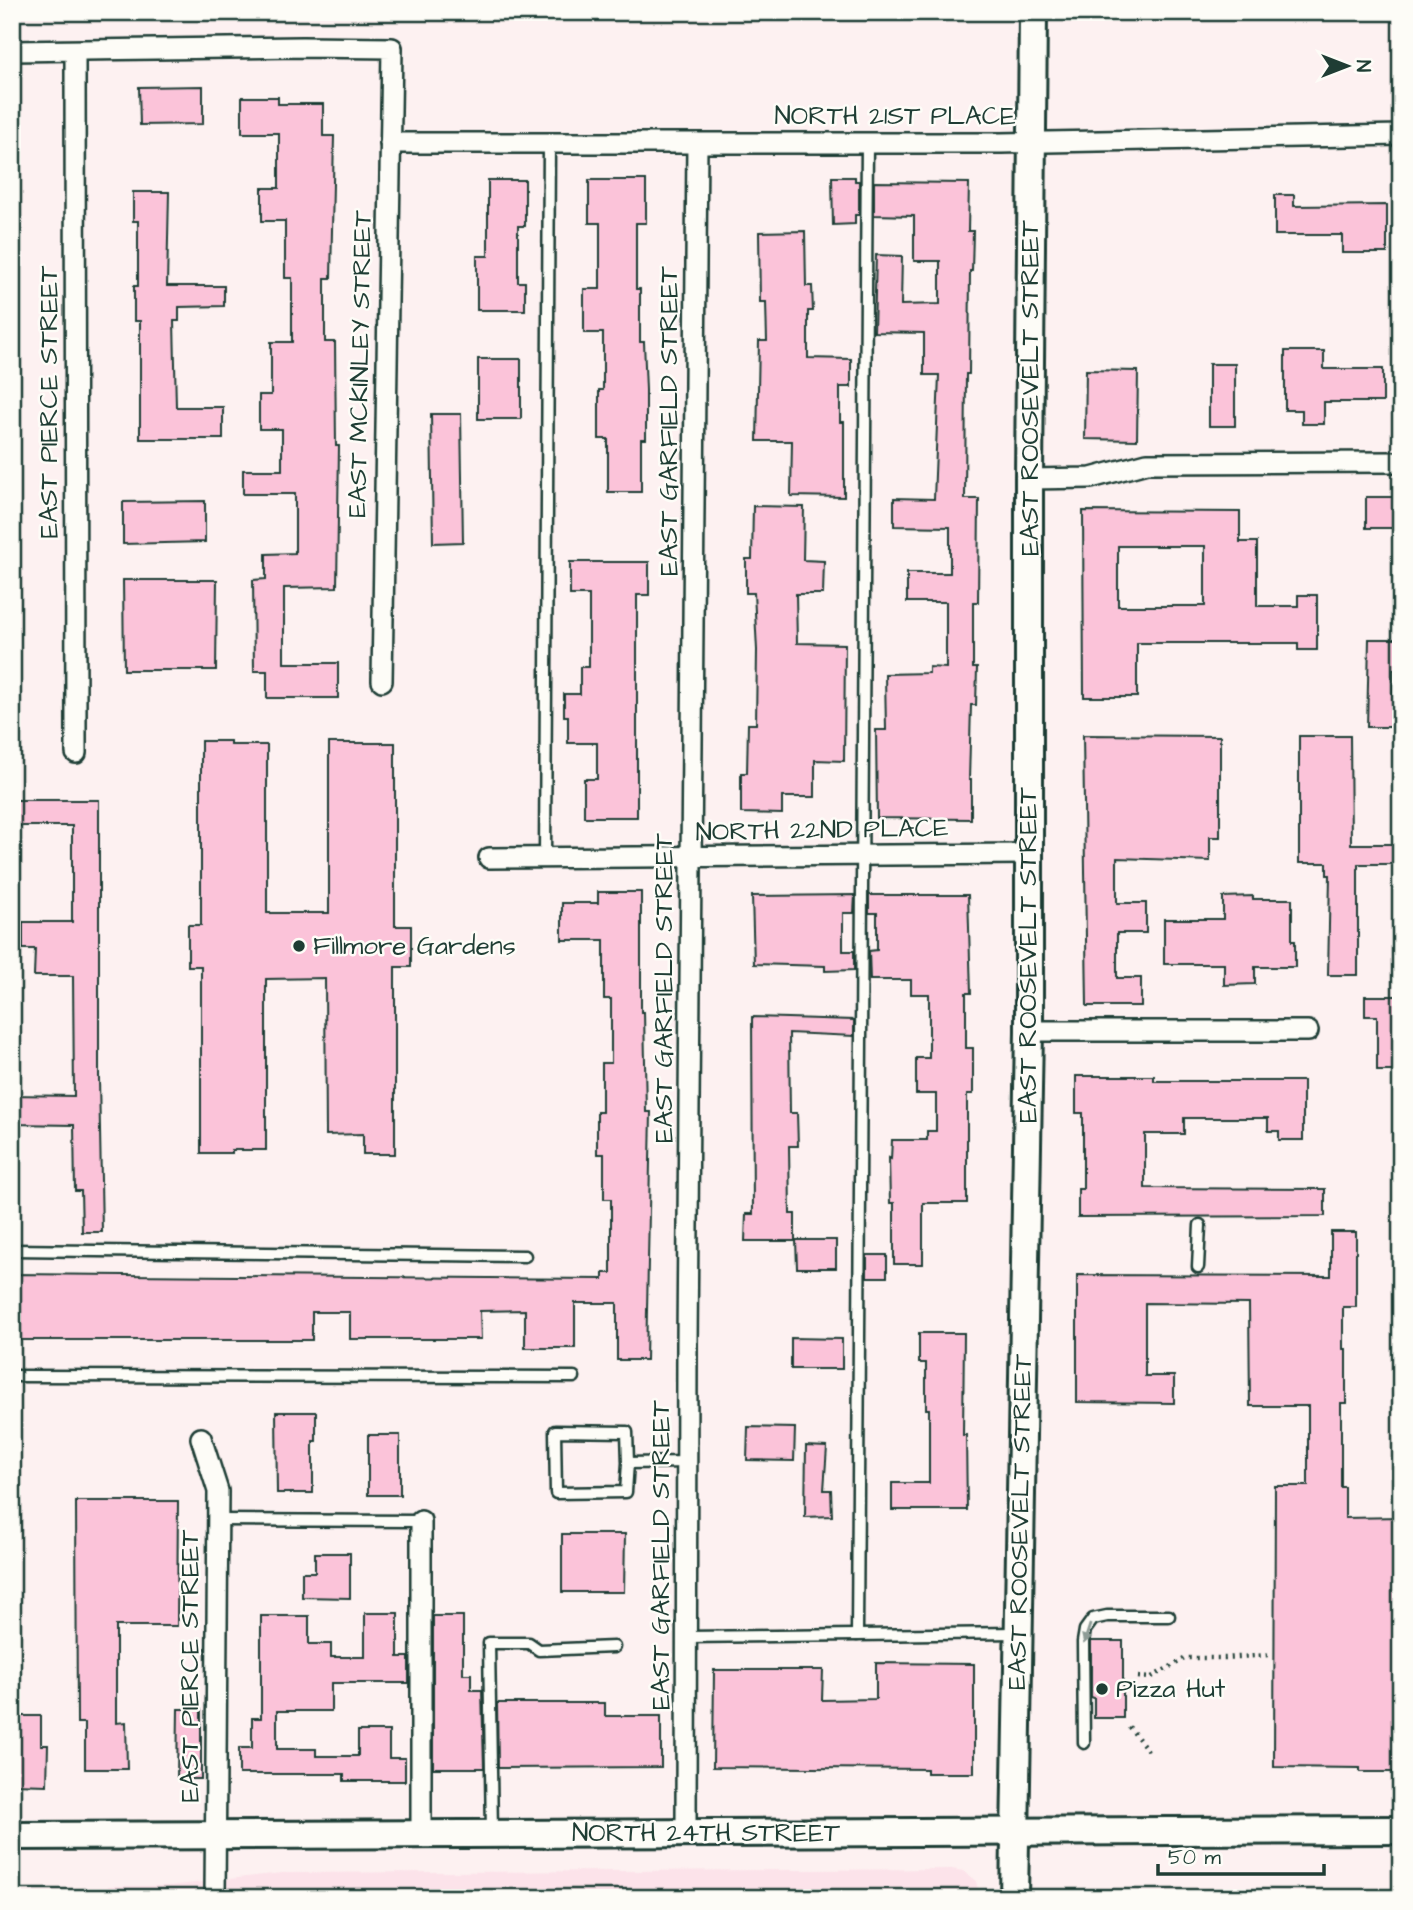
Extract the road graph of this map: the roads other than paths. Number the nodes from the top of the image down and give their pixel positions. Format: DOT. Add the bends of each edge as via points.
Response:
graph roads {
  1 [pos="1033,12"];
  2 [pos="12,51"];
  3 [pos="75,51"];
  4 [pos="1401,135"];
  5 [pos="1032,141"];
  6 [pos="867,142"];
  7 [pos="390,144"];
  8 [pos="548,144"];
  9 [pos="697,144"];
  10 [pos="1401,462"];
  11 [pos="1029,479"];
  12 [pos="382,681"];
  13 [pos="76,753"];
  14 [pos="862,855"];
  15 [pos="1029,855"];
  16 [pos="489,858"];
  17 [pos="545,858"];
  18 [pos="691,858"];
  19 [pos="1029,1031"];
  20 [pos="1308,1031"];
  21 [pos="1200,1225"];
  22 [pos="12,1250"];
  23 [pos="525,1256"];
  24 [pos="1198,1267"];
  25 [pos="12,1376"];
  26 [pos="574,1377"];
  27 [pos="201,1438"];
  28 [pos="628,1462"];
  29 [pos="687,1462"];
  30 [pos="217,1520"];
  31 [pos="421,1521"];
  32 [pos="1169,1616"];
  33 [pos="1018,1633"];
  34 [pos="857,1635"];
  35 [pos="687,1637"];
  36 [pos="614,1647"];
  37 [pos="1084,1742"];
  38 [pos="1401,1830"];
  39 [pos="686,1832"];
  40 [pos="1015,1832"];
  41 [pos="492,1833"];
  42 [pos="421,1834"];
  43 [pos="215,1835"];
  44 [pos="12,1836"];
  45 [pos="215,1898"];
  46 [pos="1014,1898"];
  1 -- 5 [label="street, EAST ROOSEVELT STREET"];
  2 -- 3 [label="street"];
  3 -- 7 [label="street, EAST MCKINLEY STREET" via="392,48"];
  3 -- 13 [label="street, EAST PIERCE STREET"];
  4 -- 5 [label="street, NORTH 21ST PLACE"];
  5 -- 6 [label="street, NORTH 21ST PLACE"];
  5 -- 11 [label="street, EAST ROOSEVELT STREET"];
  6 -- 9 [label="street, NORTH 21ST PLACE"];
  6 -- 14 [label="lane"];
  7 -- 8 [label="street, NORTH 21ST PLACE"];
  7 -- 12 [label="street, EAST MCKINLEY STREET"];
  8 -- 9 [label="street, NORTH 21ST PLACE"];
  8 -- 17 [label="lane"];
  9 -- 18 [label="street, EAST GARFIELD STREET"];
  10 -- 11 [label="street" via="1147,463 1091,478"];
  11 -- 15 [label="street, EAST ROOSEVELT STREET"];
  14 -- 15 [label="street, NORTH 22ND PLACE"];
  14 -- 18 [label="street, NORTH 22ND PLACE"];
  14 -- 34 [label="lane"];
  15 -- 19 [label="street, EAST ROOSEVELT STREET"];
  16 -- 17 [label="street, NORTH 22ND PLACE"];
  17 -- 18 [label="street, NORTH 22ND PLACE"];
  18 -- 29 [label="street, EAST GARFIELD STREET"];
  19 -- 20 [label="street"];
  19 -- 33 [label="street, EAST ROOSEVELT STREET"];
  21 -- 24 [label="lane"];
  22 -- 23 [label="lane"];
  25 -- 26 [label="lane"];
  27 -- 30 [label="street, EAST PIERCE STREET" via="218,1491"];
  28 -- 28 [label="lane" via="627,1432 555,1432 556,1493 626,1492"];
  28 -- 29 [label="lane"];
  29 -- 35 [label="street, EAST GARFIELD STREET"];
  30 -- 31 [label="lane"];
  30 -- 43 [label="street, EAST PIERCE STREET"];
  31 -- 42 [label="street"];
  32 -- 37 [label="lane, one-way" via="1093,1619 1083,1642"];
  33 -- 34 [label="lane"];
  33 -- 40 [label="street, EAST ROOSEVELT STREET"];
  34 -- 35 [label="lane"];
  35 -- 39 [label="street, EAST GARFIELD STREET"];
  36 -- 41 [label="lane" via="539,1650 529,1643 489,1643"];
  38 -- 40 [label="street, NORTH 24TH STREET"];
  39 -- 40 [label="street, NORTH 24TH STREET"];
  39 -- 41 [label="street, NORTH 24TH STREET"];
  40 -- 46 [label="street, EAST ROOSEVELT STREET"];
  41 -- 42 [label="street, NORTH 24TH STREET"];
  42 -- 43 [label="street, NORTH 24TH STREET"];
  43 -- 44 [label="street, NORTH 24TH STREET"];
  43 -- 45 [label="street, EAST PIERCE STREET"];
}
